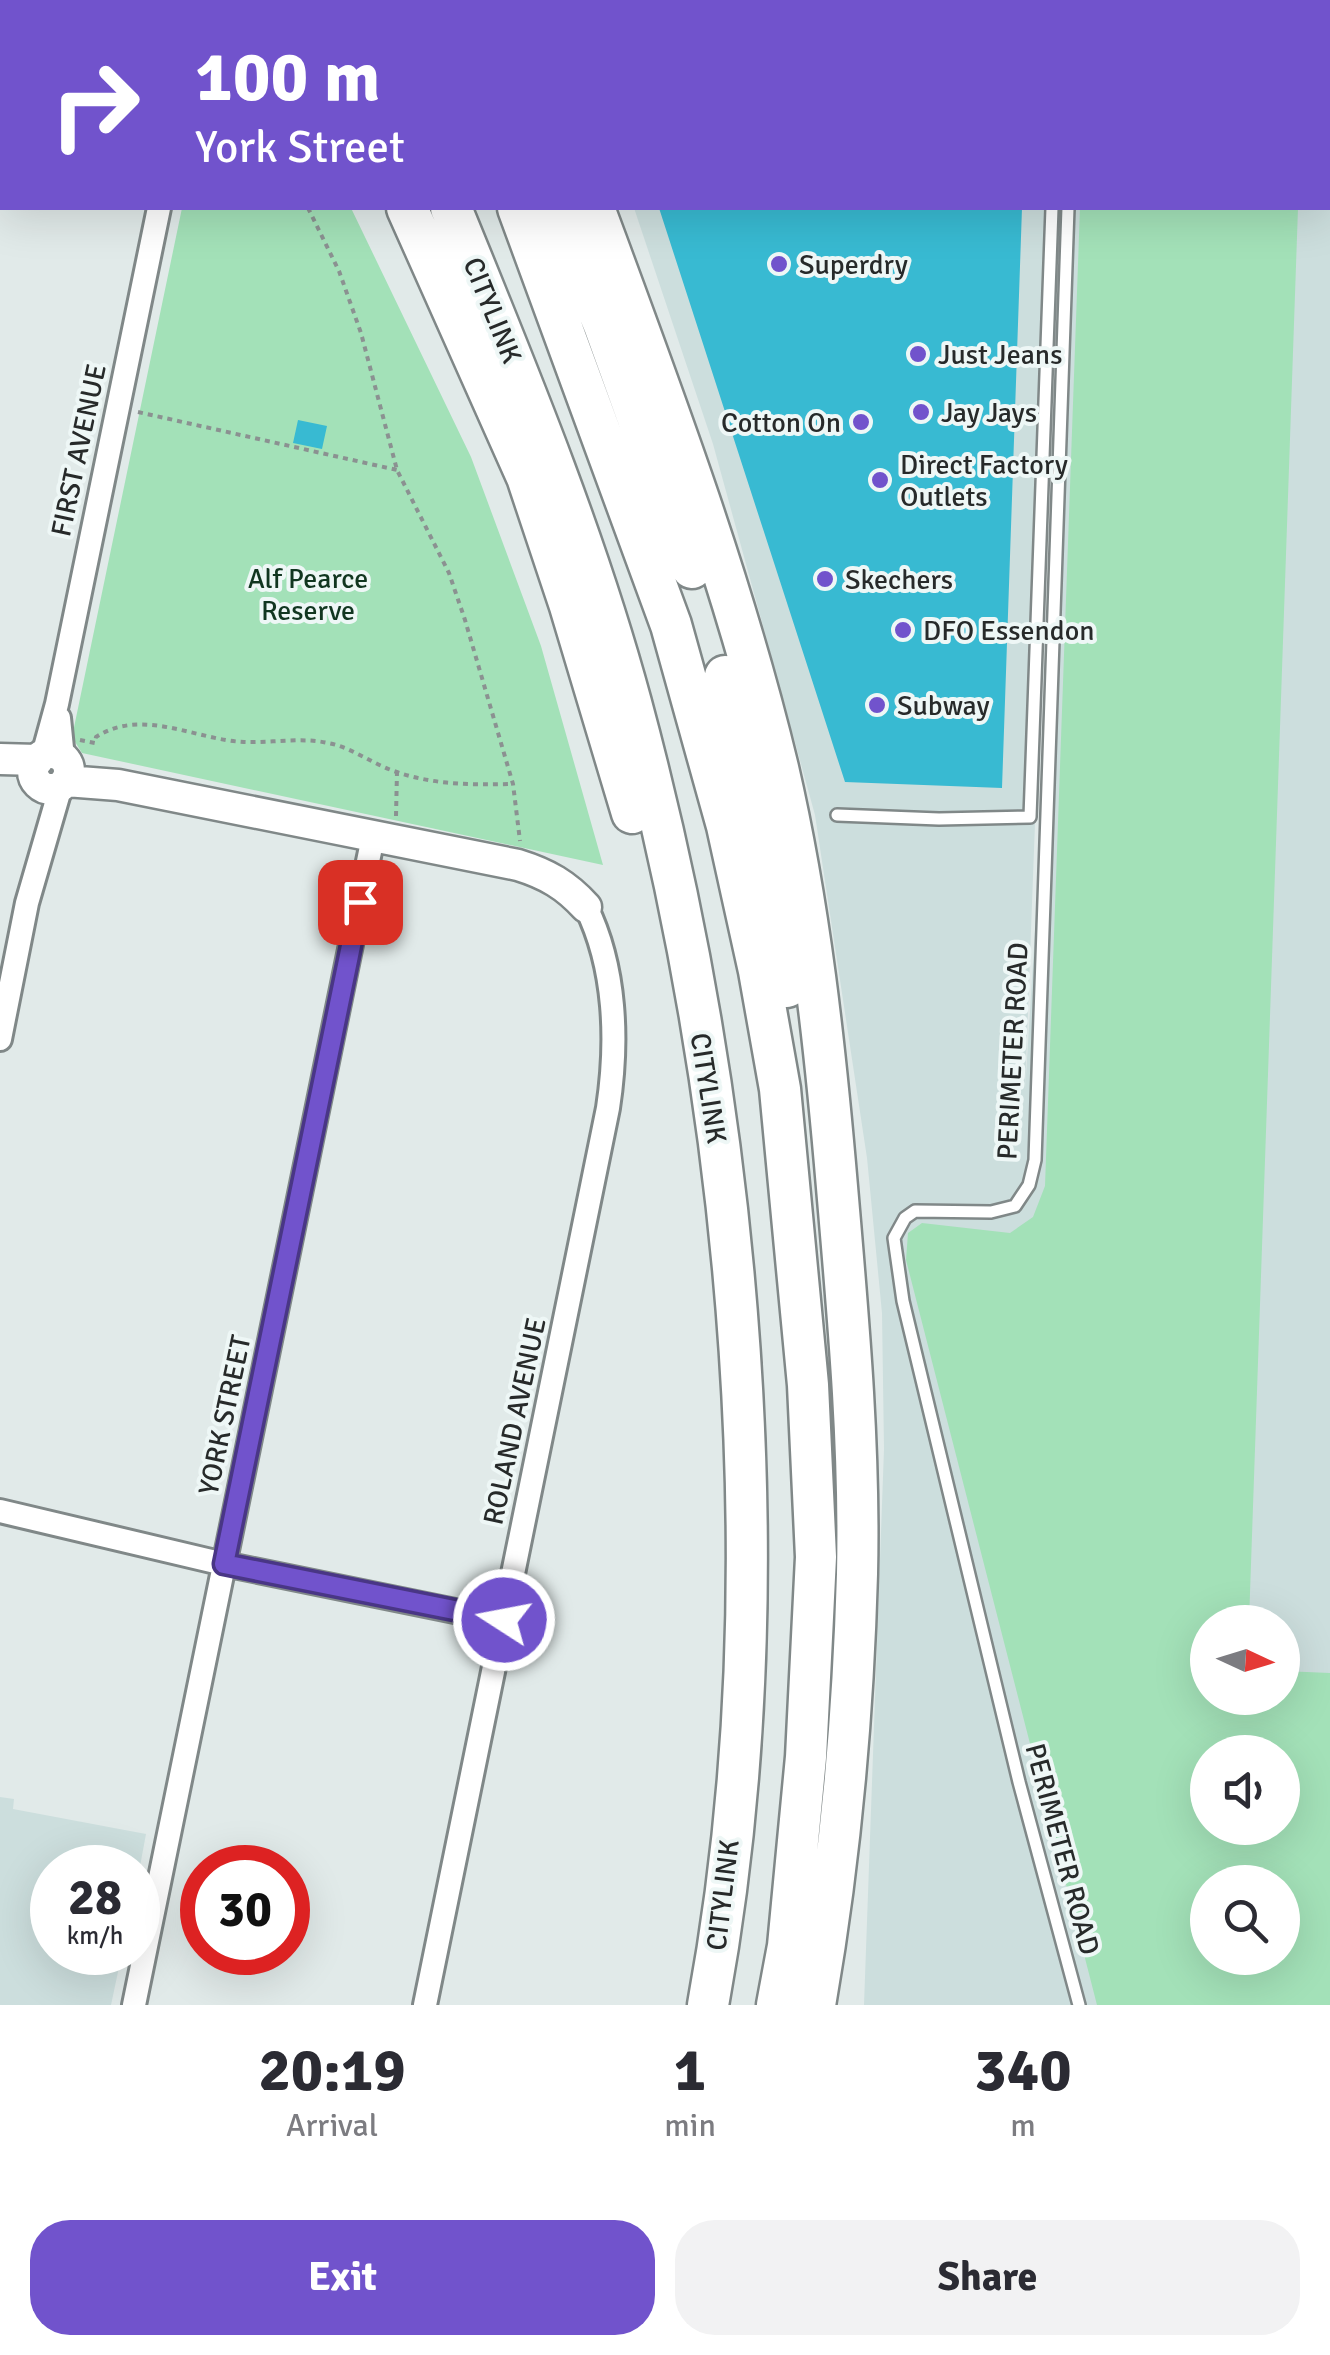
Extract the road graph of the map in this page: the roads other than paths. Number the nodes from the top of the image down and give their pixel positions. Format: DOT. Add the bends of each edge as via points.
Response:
graph roads {
  1 [pos="159,210"];
  2 [pos="408,210"];
  3 [pos="452,210"];
  4 [pos="519,210"];
  5 [pos="557,210"];
  6 [pos="595,210"];
  7 [pos="1052,210"];
  8 [pos="1068,210"];
  9 [pos="0,761"];
  10 [pos="53,767"];
  11 [pos="838,815"];
  12 [pos="384,839"];
  13 [pos="586,908"];
  14 [pos="0,1040"];
  15 [pos="706,1066"];
  16 [pos="796,1229"];
  17 [pos="0,1511"];
  18 [pos="224,1564"];
  19 [pos="504,1620"];
  20 [pos="134,2005"];
  21 [pos="426,2005"];
  22 [pos="708,2005"];
  23 [pos="778,2005"];
  24 [pos="815,2005"];
  25 [pos="1079,2005"];
  1 -- 10 [label="street, FIRST AVENUE" via="57,704"];
  2 -- 15 [label="highway" via="526,477"];
  3 -- 15 [label="highway, CITYLINK" via="545,440 630,701"];
  4 -- 16 [label="highway, CITYLINK" via="671,625 727,826 780,1089"];
  5 -- 16 [label="highway" via="665,489 735,714 787,987"];
  6 -- 24 [label="highway" via="683,451 750,667 796,853 819,993 851,1341 857,1570 843,1812"];
  7 -- 11 [label="lane" via="1030,816"];
  8 -- 25 [label="lane, PERIMETER ROAD" via="1035,1160 1014,1206 915,1211 894,1238 959,1541"];
  9 -- 10 [label="street"];
  10 -- 12 [label="street"];
  10 -- 14 [label="street, FIRST AVENUE" via="47,827"];
  12 -- 13 [label="street" via="546,874"];
  12 -- 18 [label="street, YORK STREET"];
  13 -- 19 [label="street, ROLAND AVENUE" via="603,955 616,1057"];
  15 -- 22 [label="highway, CITYLINK" via="727,1202 746,1512 741,1722"];
  16 -- 23 [label="highway, CITYLINK" via="816,1557 806,1757"];
  17 -- 18 [label="street"];
  18 -- 19 [label="street"];
  18 -- 20 [label="street, YORK STREET"];
  19 -- 21 [label="street, ROLAND AVENUE"];
}
